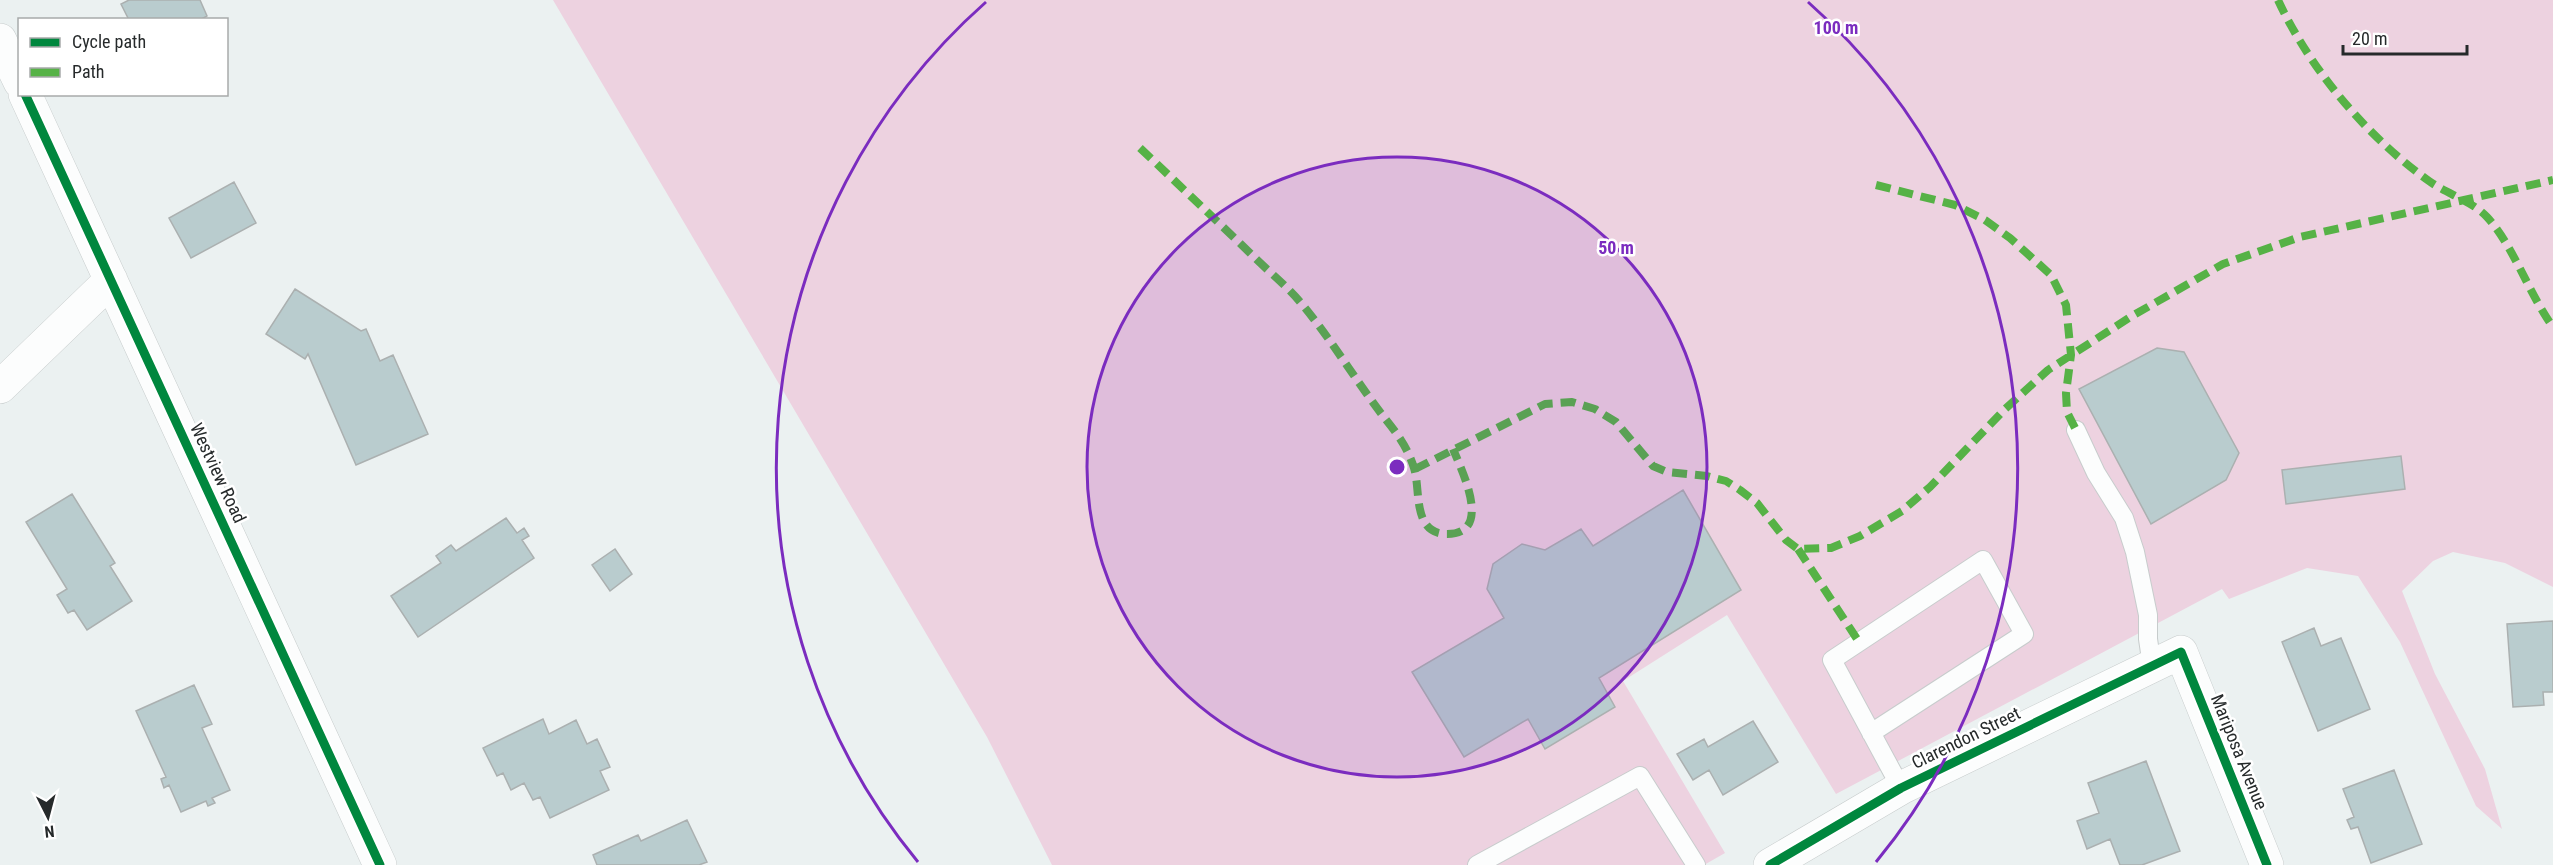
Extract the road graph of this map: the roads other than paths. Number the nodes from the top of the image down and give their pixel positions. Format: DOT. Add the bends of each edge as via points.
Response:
graph roads {
  1 [pos="0,40"];
  2 [pos="18,78"];
  3 [pos="26,96"];
  4 [pos="111,280"];
  5 [pos="0,387"];
  6 [pos="2076,430"];
  7 [pos="2167,658"];
  8 [pos="1871,733"];
  9 [pos="1901,788"];
  10 [pos="1778,863"];
  11 [pos="380,865"];
  12 [pos="1477,865"];
  13 [pos="1696,865"];
  14 [pos="2267,865"];
  1 -- 2 [label="street"];
  3 -- 4 [label="street, Westview Road"];
  4 -- 5 [label="street"];
  4 -- 11 [label="street, Westview Road"];
  6 -- 7 [label="lane" via="2096,473 2124,518 2148,615 2148,639"];
  7 -- 9 [label="street, Clarendon Street"];
  7 -- 14 [label="street, Mariposa Avenue"];
  8 -- 8 [label="lane" via="1832,660 1983,560 2024,634"];
  8 -- 9 [label="lane"];
  9 -- 10 [label="street, Clarendon Street"];
  12 -- 13 [label="lane" via="1640,776"];
}
